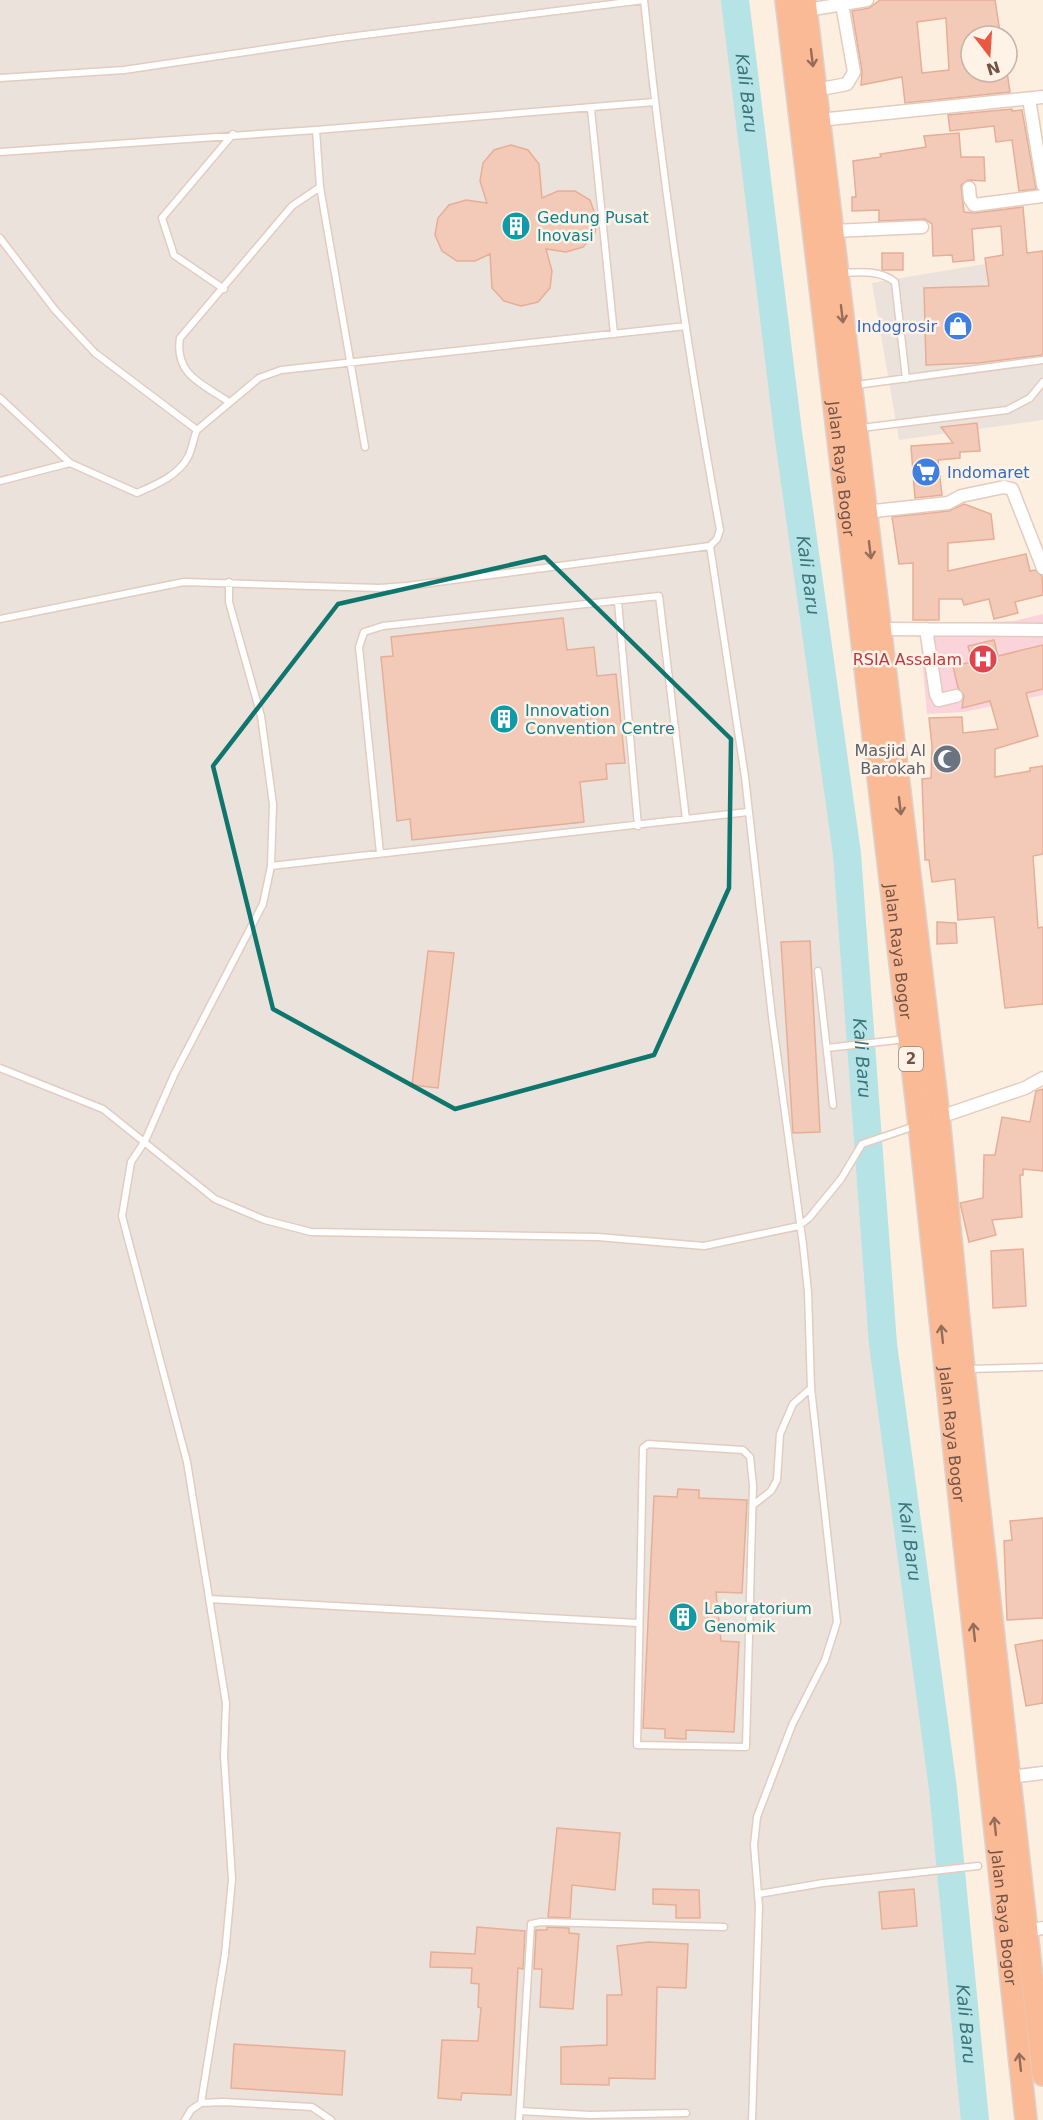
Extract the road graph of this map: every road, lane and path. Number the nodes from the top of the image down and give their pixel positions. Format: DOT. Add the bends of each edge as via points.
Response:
graph roads {
  1 [pos="644,0"];
  2 [pos="867,0"];
  3 [pos="842,4"];
  4 [pos="796,6"];
  5 [pos="0,78"];
  6 [pos="816,90"];
  7 [pos="1043,97"];
  8 [pos="1029,99"];
  9 [pos="654,102"];
  10 [pos="591,109"];
  11 [pos="819,120"];
  12 [pos="316,130"];
  13 [pos="233,134"];
  14 [pos="0,152"];
  15 [pos="1043,185"];
  16 [pos="320,187"];
  17 [pos="969,188"];
  18 [pos="1043,196"];
  19 [pos="922,227"];
  20 [pos="833,231"];
  21 [pos="0,238"];
  22 [pos="838,273"];
  23 [pos="224,289"];
  24 [pos="686,326"];
  25 [pos="614,334"];
  26 [pos="1043,360"];
  27 [pos="348,361"];
  28 [pos="906,378"];
  29 [pos="1043,382"];
  30 [pos="841,388"];
  31 [pos="0,398"];
  32 [pos="230,402"];
  33 [pos="856,429"];
  34 [pos="196,430"];
  35 [pos="364,447"];
  36 [pos="70,463"];
  37 [pos="0,481"];
  38 [pos="865,512"];
  39 [pos="710,546"];
  40 [pos="1043,568"];
  41 [pos="230,582"];
  42 [pos="618,602"];
  43 [pos="0,619"];
  44 [pos="879,629"];
  45 [pos="926,629"];
  46 [pos="1043,630"];
  47 [pos="956,696"];
  48 [pos="748,812"];
  49 [pos="686,819"];
  50 [pos="638,826"];
  51 [pos="380,853"];
  52 [pos="271,866"];
  53 [pos="818,971"];
  54 [pos="918,1038"];
  55 [pos="826,1048"];
  56 [pos="0,1068"];
  57 [pos="1043,1078"];
  58 [pos="833,1105"];
  59 [pos="929,1121"];
  60 [pos="145,1141"];
  61 [pos="799,1226"];
  62 [pos="1043,1367"];
  63 [pos="964,1370"];
  64 [pos="811,1388"];
  65 [pos="753,1505"];
  66 [pos="209,1599"];
  67 [pos="638,1623"];
  68 [pos="1043,1773"];
  69 [pos="1009,1777"];
  70 [pos="976,1866"];
  71 [pos="759,1894"];
  72 [pos="724,1927"];
  73 [pos="1035,1929"];
  74 [pos="1043,2075"];
  75 [pos="201,2103"];
  76 [pos="520,2111"];
  77 [pos="686,2113"];
  78 [pos="184,2120"];
  79 [pos="331,2120"];
  80 [pos="519,2120"];
  81 [pos="752,2120"];
  82 [pos="1026,2120"];
  1 -- 5 [label="lane" via="339,38 124,70"];
  1 -- 9 [label="lane"];
  2 -- 3 [label="street"];
  3 -- 4 [label="street"];
  3 -- 6 [label="street" via="854,72 847,84"];
  4 -- 6 [label="highway, Jalan Raya Bogor / 2, one-way"];
  4 -- 30 [label="highway, Jalan Raya Bogor / 2"];
  6 -- 11 [label="highway, Jalan Raya Bogor / 2"];
  7 -- 8 [label="street"];
  8 -- 11 [label="street"];
  8 -- 15 [label="street"];
  9 -- 10 [label="lane"];
  9 -- 24 [label="lane"];
  10 -- 12 [label="lane"];
  10 -- 25 [label="lane"];
  11 -- 20 [label="highway, Jalan Raya Bogor / 2"];
  12 -- 13 [label="lane"];
  12 -- 16 [label="lane"];
  13 -- 14 [label="lane"];
  13 -- 23 [label="lane" via="162,218 174,255"];
  16 -- 23 [label="lane" via="292,206"];
  16 -- 27 [label="lane"];
  17 -- 18 [label="street" via="974,206"];
  19 -- 20 [label="street"];
  20 -- 22 [label="highway, Jalan Raya Bogor / 2"];
  21 -- 34 [label="lane" via="55,310 95,353"];
  22 -- 28 [label="lane" via="868,272 888,276 895,282"];
  22 -- 30 [label="highway, Jalan Raya Bogor / 2, one-way"];
  23 -- 32 [label="lane" via="180,338 178,352 183,370"];
  24 -- 25 [label="lane"];
  24 -- 39 [label="lane" via="720,530"];
  25 -- 27 [label="lane"];
  26 -- 28 [label="lane"];
  27 -- 32 [label="lane" via="281,370 259,378"];
  27 -- 35 [label="lane"];
  28 -- 30 [label="lane"];
  29 -- 33 [label="lane" via="1030,398 1007,410"];
  30 -- 33 [label="highway, Jalan Raya Bogor / 2"];
  30 -- 54 [label="highway, Jalan Raya Bogor / 2"];
  31 -- 36 [label="lane"];
  32 -- 34 [label="lane"];
  33 -- 38 [label="highway, Jalan Raya Bogor / 2"];
  34 -- 36 [label="lane" via="188,457 178,469 162,482 137,493"];
  36 -- 37 [label="lane"];
  38 -- 40 [label="street" via="948,503 962,496 1004,487 1012,489"];
  38 -- 44 [label="highway, Jalan Raya Bogor / 2, one-way"];
  39 -- 41 [label="lane" via="406,586"];
  39 -- 48 [label="lane"];
  41 -- 43 [label="lane" via="184,582"];
  41 -- 52 [label="lane" via="229,602 261,716 273,804"];
  42 -- 49 [label="lane" via="659,596"];
  42 -- 50 [label="lane"];
  42 -- 51 [label="lane" via="383,626 364,632 359,647"];
  44 -- 45 [label="street"];
  44 -- 54 [label="highway, Jalan Raya Bogor / 2, one-way"];
  45 -- 46 [label="street"];
  45 -- 47 [label="street" via="936,694 939,700"];
  48 -- 49 [label="lane"];
  48 -- 61 [label="lane"];
  49 -- 50 [label="lane"];
  50 -- 51 [label="lane"];
  51 -- 52 [label="lane"];
  52 -- 60 [label="lane" via="263,904 174,1075"];
  53 -- 55 [label="lane"];
  54 -- 55 [label="lane"];
  54 -- 59 [label="highway, Jalan Raya Bogor / 2"];
  55 -- 58 [label="lane"];
  56 -- 60 [label="lane" via="103,1109"];
  57 -- 59 [label="street" via="1025,1088"];
  59 -- 61 [label="lane" via="866,1142 841,1179"];
  59 -- 63 [label="highway, Jalan Raya Bogor / 2"];
  82 -- 59 [label="highway, Jalan Raya Bogor / 2, one-way"];
  60 -- 61 [label="lane" via="216,1199 265,1220 311,1232 598,1237 704,1246"];
  60 -- 66 [label="lane" via="131,1162 122,1216 186,1462"];
  61 -- 64 [label="lane" via="808,1292"];
  62 -- 63 [label="lane"];
  63 -- 69 [label="highway, Jalan Raya Bogor / 2"];
  64 -- 65 [label="lane" via="793,1404 780,1434 777,1480 771,1491"];
  64 -- 71 [label="lane" via="837,1622 825,1660 792,1725 760,1805 754,1845"];
  65 -- 67 [label="lane" via="748,1452 648,1444 643,1448"];
  65 -- 67 [label="lane" via="746,1747 637,1745"];
  66 -- 67 [label="lane"];
  66 -- 75 [label="lane" via="226,1703 224,1756 232,1879 225,1954"];
  68 -- 69 [label="street"];
  69 -- 73 [label="highway, Jalan Raya Bogor / 2"];
  70 -- 71 [label="lane"];
  71 -- 81 [label="lane"];
  72 -- 76 [label="lane" via="531,1924"];
  73 -- 74 [label="highway, Jalan Raya Bogor / 2"];
  75 -- 78 [label="lane"];
  75 -- 79 [label="lane" via="312,2107"];
  76 -- 77 [label="lane" via="590,2115"];
  76 -- 80 [label="lane"];
}
